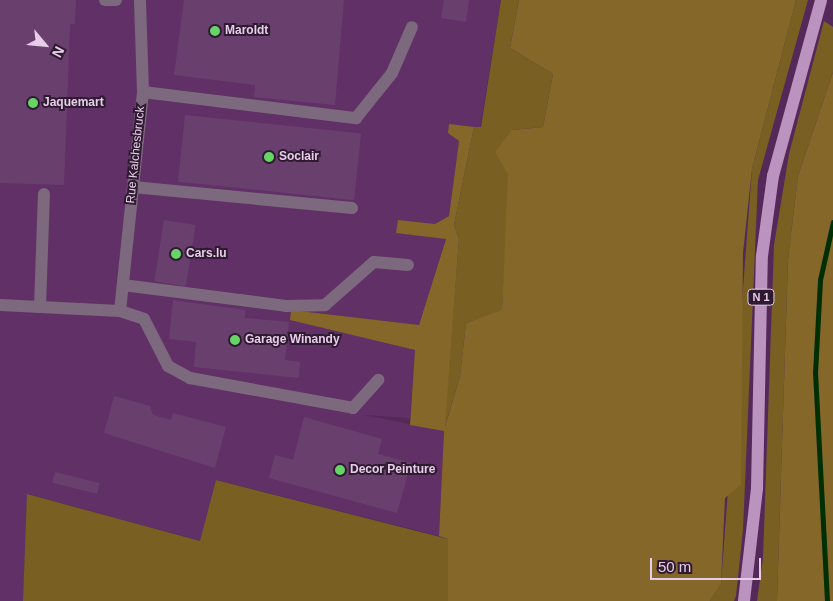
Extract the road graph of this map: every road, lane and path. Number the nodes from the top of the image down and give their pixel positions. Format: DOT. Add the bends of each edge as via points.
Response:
graph roads {
  1 [pos="105,0"];
  2 [pos="116,0"];
  3 [pos="140,0"];
  4 [pos="820,0"];
  5 [pos="412,27"];
  6 [pos="143,92"];
  7 [pos="133,187"];
  8 [pos="44,194"];
  9 [pos="352,208"];
  10 [pos="408,264"];
  11 [pos="122,286"];
  12 [pos="0,305"];
  13 [pos="40,307"];
  14 [pos="120,311"];
  15 [pos="378,380"];
  16 [pos="744,601"];
  1 -- 2 [label="street"];
  3 -- 6 [label="street, Rue Kalchesbruck"];
  4 -- 16 [label="main road, N 1" via="773,176 762,256 757,488"];
  5 -- 6 [label="street" via="392,73 356,118"];
  6 -- 7 [label="street, Rue Kalchesbruck"];
  7 -- 9 [label="street"];
  7 -- 11 [label="street, Rue Kalchesbruck"];
  8 -- 13 [label="street"];
  10 -- 11 [label="street" via="374,262 325,305 286,306"];
  11 -- 14 [label="street, Rue Kalchesbruck"];
  12 -- 13 [label="street"];
  13 -- 14 [label="street"];
  14 -- 15 [label="street" via="144,319 168,366 190,378 353,408"];
}
